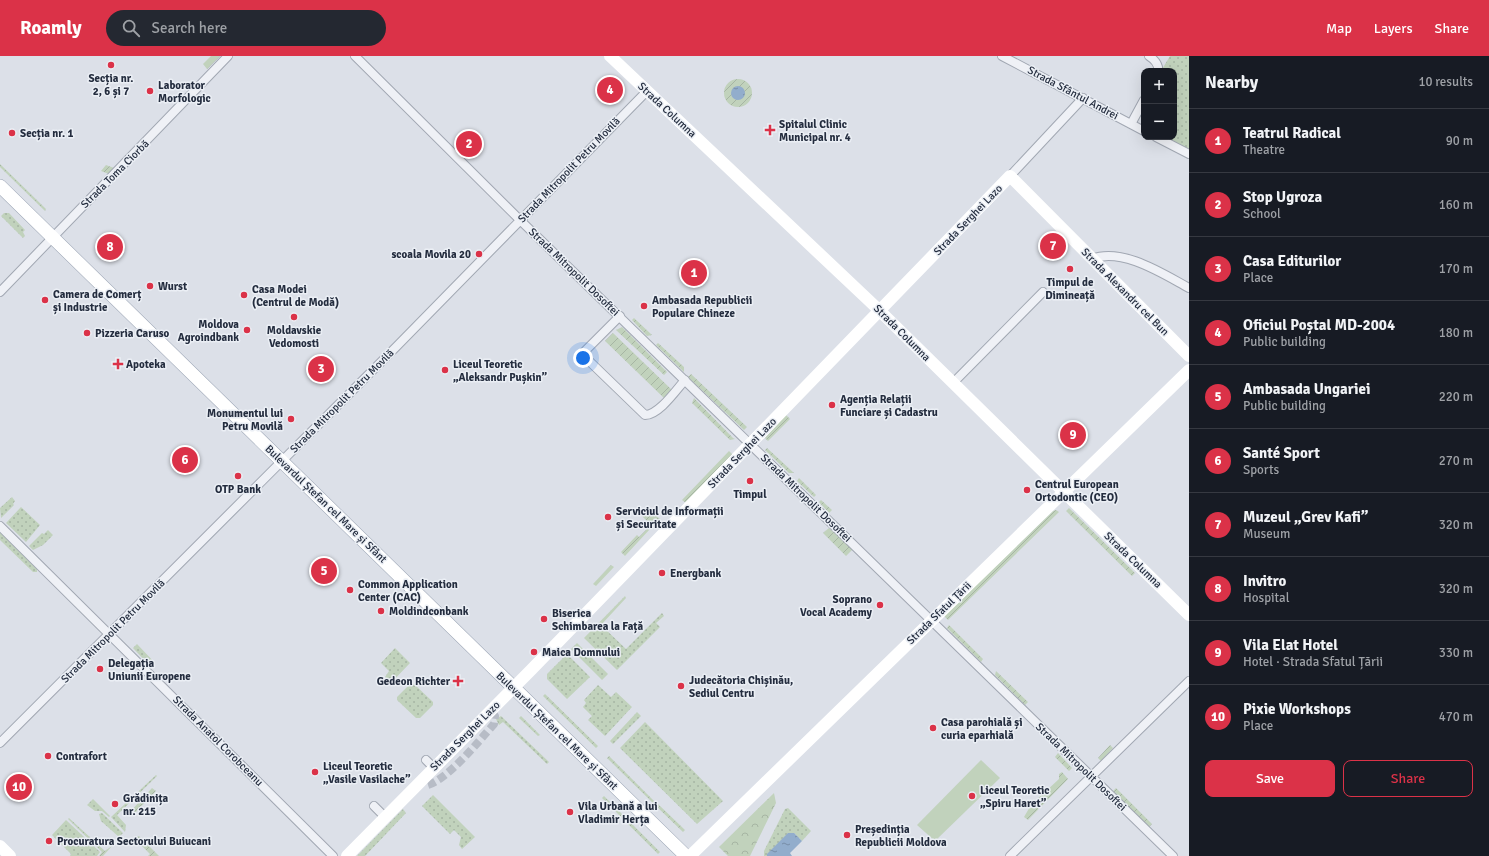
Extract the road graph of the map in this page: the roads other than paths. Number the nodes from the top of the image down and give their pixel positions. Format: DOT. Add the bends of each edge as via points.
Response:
graph roads {
  1 [pos="228,56"];
  2 [pos="355,56"];
  3 [pos="610,56"];
  4 [pos="1002,56"];
  5 [pos="1149,56"];
  6 [pos="1159,68"];
  7 [pos="647,91"];
  8 [pos="1083,98"];
  9 [pos="1142,104"];
  10 [pos="1131,124"];
  11 [pos="1141,129"];
  12 [pos="1162,140"];
  13 [pos="1189,154"];
  14 [pos="1010,176"];
  15 [pos="0,186"];
  16 [pos="520,220"];
  17 [pos="52,237"];
  18 [pos="1092,259"];
  19 [pos="1189,288"];
  20 [pos="0,292"];
  21 [pos="1043,292"];
  22 [pos="880,311"];
  23 [pos="620,316"];
  24 [pos="1189,356"];
  25 [pos="1189,370"];
  26 [pos="685,380"];
  27 [pos="953,383"];
  28 [pos="751,444"];
  29 [pos="282,461"];
  30 [pos="1064,493"];
  31 [pos="0,526"];
  32 [pos="1189,615"];
  33 [pos="931,621"];
  34 [pos="110,633"];
  35 [pos="1189,681"];
  36 [pos="514,688"];
  37 [pos="0,743"];
  38 [pos="1092,777"];
  39 [pos="374,806"];
  40 [pos="386,817"];
  41 [pos="0,846"];
  42 [pos="10,856"];
  43 [pos="333,856"];
  44 [pos="347,856"];
  45 [pos="686,856"];
  46 [pos="690,856"];
  47 [pos="1010,856"];
  48 [pos="1173,856"];
  1 -- 17 [label="street, Strada Toma Ciorbă"];
  2 -- 16 [label="street, Strada Mitropolit Dosoftei"];
  3 -- 7 [label="main road, Strada Columna"];
  4 -- 8 [label="street, Strada Sfântul Andrei"];
  5 -- 6 [label="street"];
  7 -- 16 [label="street, Strada Mitropolit Petru Movilă"];
  7 -- 22 [label="main road, Strada Columna"];
  8 -- 10 [label="street, Strada Sfântul Andrei"];
  8 -- 14 [label="street, Strada Serghei Lazo"];
  9 -- 10 [label="street"];
  10 -- 11 [label="street, Strada Sfântul Andrei"];
  12 -- 13 [label="street"];
  14 -- 18 [label="main road, Strada Alexandru cel Bun"];
  14 -- 22 [label="main road, Strada Serghei Lazo"];
  15 -- 17 [label="main road, Bulevardul Ștefan cel Mare și Sfânt"];
  16 -- 23 [label="street, Strada Mitropolit Dosoftei"];
  16 -- 29 [label="street, Strada Mitropolit Petru Movilă"];
  17 -- 20 [label="street, Strada Toma Ciorbă"];
  17 -- 29 [label="main road, Bulevardul Ștefan cel Mare și Sfânt"];
  18 -- 19 [label="street" via="1100,256 1117,256 1151,268"];
  18 -- 24 [label="main road, Strada Alexandru cel Bun"];
  21 -- 27 [label="street"];
  22 -- 27 [label="main road, Strada Columna"];
  22 -- 28 [label="main road, Strada Serghei Lazo"];
  23 -- 26 [label="street, Strada Mitropolit Dosoftei"];
  23 -- 26 [label="street" via="584,352 586,358 645,415 657,411"];
  25 -- 30 [label="main road, Strada Sfatul Țării"];
  26 -- 28 [label="street, Strada Mitropolit Dosoftei"];
  27 -- 30 [label="main road, Strada Columna"];
  28 -- 33 [label="street, Strada Mitropolit Dosoftei"];
  28 -- 36 [label="main road, Strada Serghei Lazo"];
  29 -- 34 [label="street, Strada Mitropolit Petru Movilă"];
  29 -- 36 [label="main road, Bulevardul Ștefan cel Mare și Sfânt"];
  30 -- 32 [label="main road, Strada Columna"];
  30 -- 33 [label="main road, Strada Sfatul Țării"];
  31 -- 34 [label="street, Strada Anatol Corobceanu"];
  33 -- 38 [label="street, Strada Mitropolit Dosoftei"];
  33 -- 46 [label="main road, Strada Sfatul Țării"];
  34 -- 37 [label="street, Strada Mitropolit Petru Movilă"];
  34 -- 43 [label="street, Strada Anatol Corobceanu"];
  35 -- 38 [label="street"];
  36 -- 40 [label="main road, Strada Serghei Lazo" via="434,764 421,785"];
  36 -- 45 [label="main road, Bulevardul Ștefan cel Mare și Sfânt"];
  38 -- 47 [label="street"];
  38 -- 48 [label="street, Strada Mitropolit Dosoftei"];
  39 -- 40 [label="street"];
  40 -- 44 [label="main road, Strada Serghei Lazo"];
  41 -- 42 [label="main road"];
}
